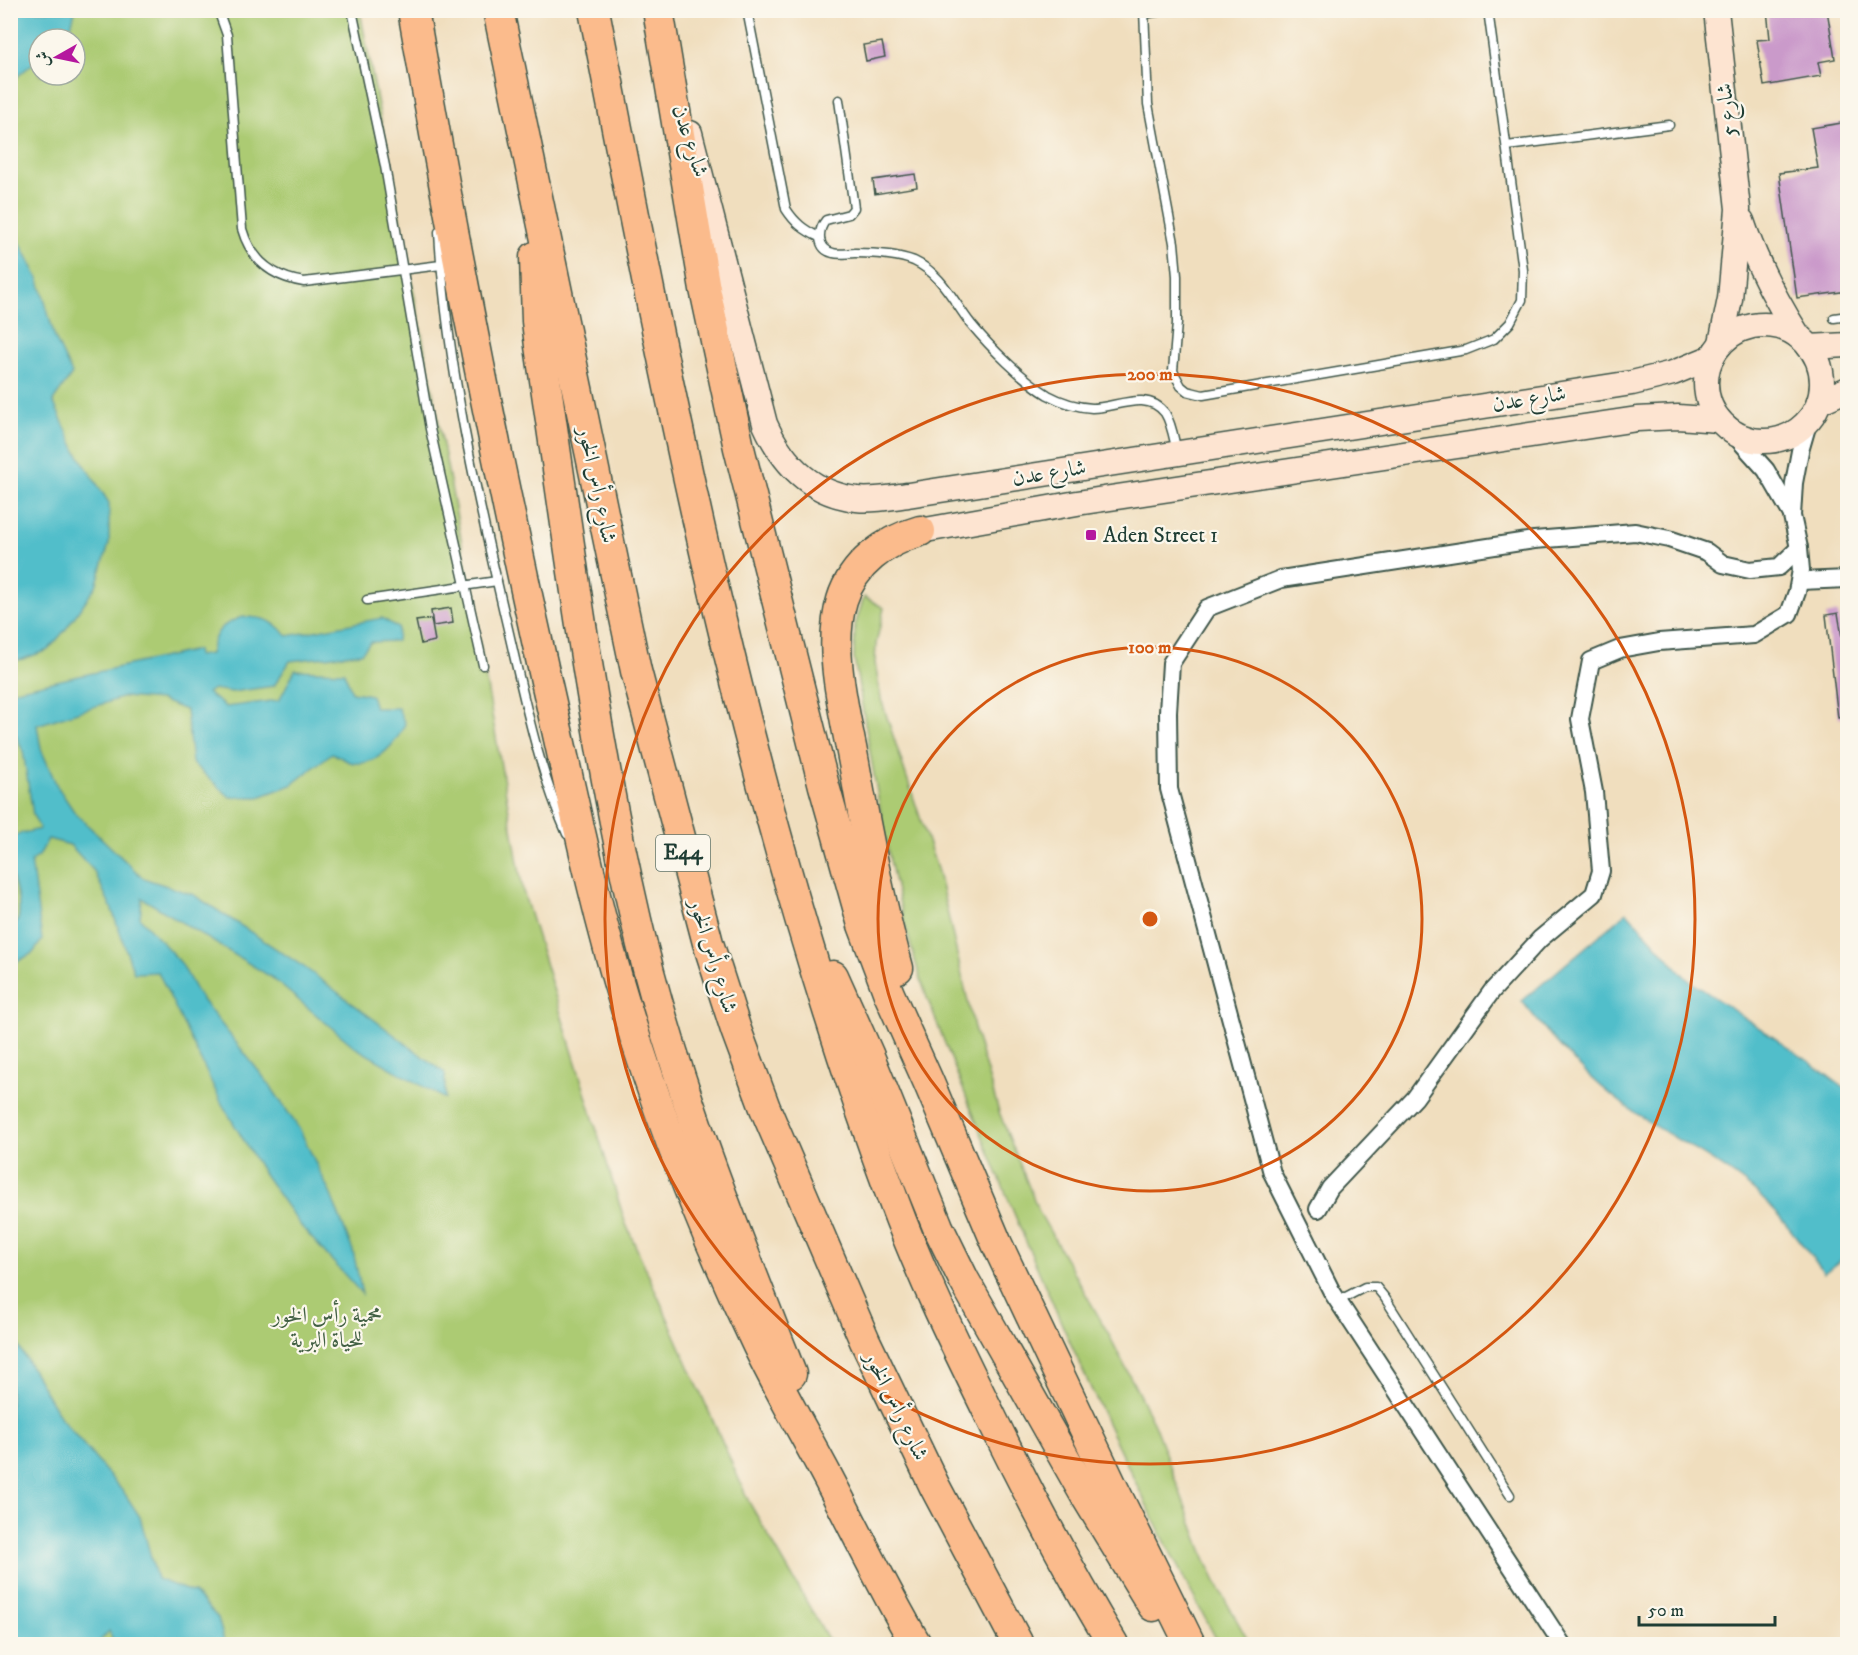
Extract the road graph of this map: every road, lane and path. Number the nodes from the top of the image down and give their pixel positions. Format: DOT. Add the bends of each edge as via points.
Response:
graph roads {
  1 [pos="218,10"];
  2 [pos="352,10"];
  3 [pos="413,10"];
  4 [pos="498,10"];
  5 [pos="594,10"];
  6 [pos="658,10"];
  7 [pos="747,10"];
  8 [pos="1168,10"];
  9 [pos="1488,10"];
  10 [pos="1716,10"];
  11 [pos="1144,12"];
  12 [pos="670,82"];
  13 [pos="839,100"];
  14 [pos="1669,125"];
  15 [pos="436,142"];
  16 [pos="1507,146"];
  17 [pos="437,196"];
  18 [pos="1738,209"];
  19 [pos="539,213"];
  20 [pos="439,219"];
  21 [pos="819,237"];
  22 [pos="441,265"];
  23 [pos="403,270"];
  24 [pos="1848,316"];
  25 [pos="1834,318"];
  26 [pos="1804,342"];
  27 [pos="1848,345"];
  28 [pos="1716,350"];
  29 [pos="1848,389"];
  30 [pos="1814,411"];
  31 [pos="1725,425"];
  32 [pos="1177,453"];
  33 [pos="1792,516"];
  34 [pos="920,531"];
  35 [pos="1799,548"];
  36 [pos="1848,579"];
  37 [pos="497,581"];
  38 [pos="1800,581"];
  39 [pos="465,585"];
  40 [pos="367,600"];
  41 [pos="483,665"];
  42 [pos="593,890"];
  43 [pos="797,913"];
  44 [pos="928,1081"];
  45 [pos="1318,1209"];
  46 [pos="1338,1301"];
  47 [pos="827,1476"];
  48 [pos="1510,1495"];
  49 [pos="916,1644"];
  50 [pos="1018,1644"];
  51 [pos="1113,1644"];
  52 [pos="1177,1644"];
  53 [pos="1190,1644"];
  54 [pos="1562,1644"];
  1 -- 23 [label="lane" via="227,35 242,229 249,249 272,272 304,282"];
  2 -- 23 [label="lane"];
  3 -- 15 [label="highway"];
  4 -- 19 [label="highway, شارع رأس الخور / E44"];
  5 -- 43 [label="highway" via="710,577"];
  6 -- 12 [label="highway"];
  7 -- 21 [label="lane" via="786,209 806,231"];
  8 -- 11 [label="lane"];
  9 -- 16 [label="lane"];
  10 -- 18 [label="street, شارع 5"];
  11 -- 16 [label="lane" via="1148,104 1177,276 1173,371 1181,386 1195,394 1466,350 1494,339 1510,323 1522,300 1523,270"];
  12 -- 32 [label="street, شارع عدن" via="696,150 765,423 786,461 810,483 840,496 879,499"];
  12 -- 44 [label="highway" via="705,289 739,448 824,786 863,925"];
  13 -- 21 [label="lane" via="854,208 849,214 826,220"];
  14 -- 16 [label="lane"];
  15 -- 17 [label="lane"];
  15 -- 42 [label="highway" via="529,606"];
  18 -- 26 [label="street, شارع 5" via="1753,254 1774,297"];
  18 -- 28 [label="street, شارع 5" via="1731,288"];
  19 -- 47 [label="highway" via="534,270 540,346 599,732 636,922 713,1176 800,1396"];
  19 -- 50 [label="highway, شارع رأس الخور / E44" via="636,671 689,875 736,1030 765,1108 865,1341"];
  20 -- 22 [label="lane"];
  21 -- 32 [label="lane" via="829,252 898,256 927,268 994,350 1035,386 1062,402 1093,408 1135,401 1153,403 1166,415"];
  22 -- 23 [label="lane"];
  22 -- 37 [label="lane" via="454,364"];
  23 -- 39 [label="lane" via="430,429"];
  24 -- 25 [label="lane"];
  26 -- 27 [label="street"];
  26 -- 28 [label="street" via="1784,328 1750,326 1734,333"];
  26 -- 30 [label="street" via="1818,363 1822,382"];
  28 -- 31 [label="street" via="1706,378 1708,400"];
  28 -- 32 [label="street, شارع عدن" via="1673,374 1632,383"];
  29 -- 30 [label="street"];
  30 -- 31 [label="street" via="1792,434 1772,441 1750,440"];
  30 -- 33 [label="street" via="1796,472"];
  31 -- 33 [label="street" via="1766,470"];
  31 -- 34 [label="street, شارع عدن" via="1678,417 1637,420 1077,503"];
  33 -- 35 [label="street"];
  34 -- 44 [label="highway" via="888,543 857,571 842,599 836,641 845,713 881,904"];
  35 -- 38 [label="street"];
  35 -- 46 [label="street" via="1779,567 1750,570 1723,564 1707,552 1669,539 1635,532 1534,540 1281,579 1207,608 1171,663 1169,789 1272,1173"];
  36 -- 38 [label="street"];
  37 -- 39 [label="lane"];
  37 -- 42 [label="lane" via="532,730 554,799"];
  38 -- 45 [label="street" via="1789,614 1754,635 1659,642 1620,649 1591,662 1580,719 1594,792 1600,860 1594,894 1540,939 1492,991 1415,1098 1330,1188"];
  39 -- 40 [label="lane"];
  39 -- 41 [label="lane"];
  42 -- 47 [label="highway" via="626,1010 700,1215 757,1344"];
  43 -- 51 [label="highway" via="868,1129 932,1291 1030,1496"];
  43 -- 52 [label="highway" via="839,988 964,1280 1086,1496"];
  44 -- 53 [label="highway" via="997,1244"];
  46 -- 48 [label="lane" via="1365,1287 1376,1287"];
  46 -- 54 [label="street"];
  47 -- 49 [label="highway"];
}
